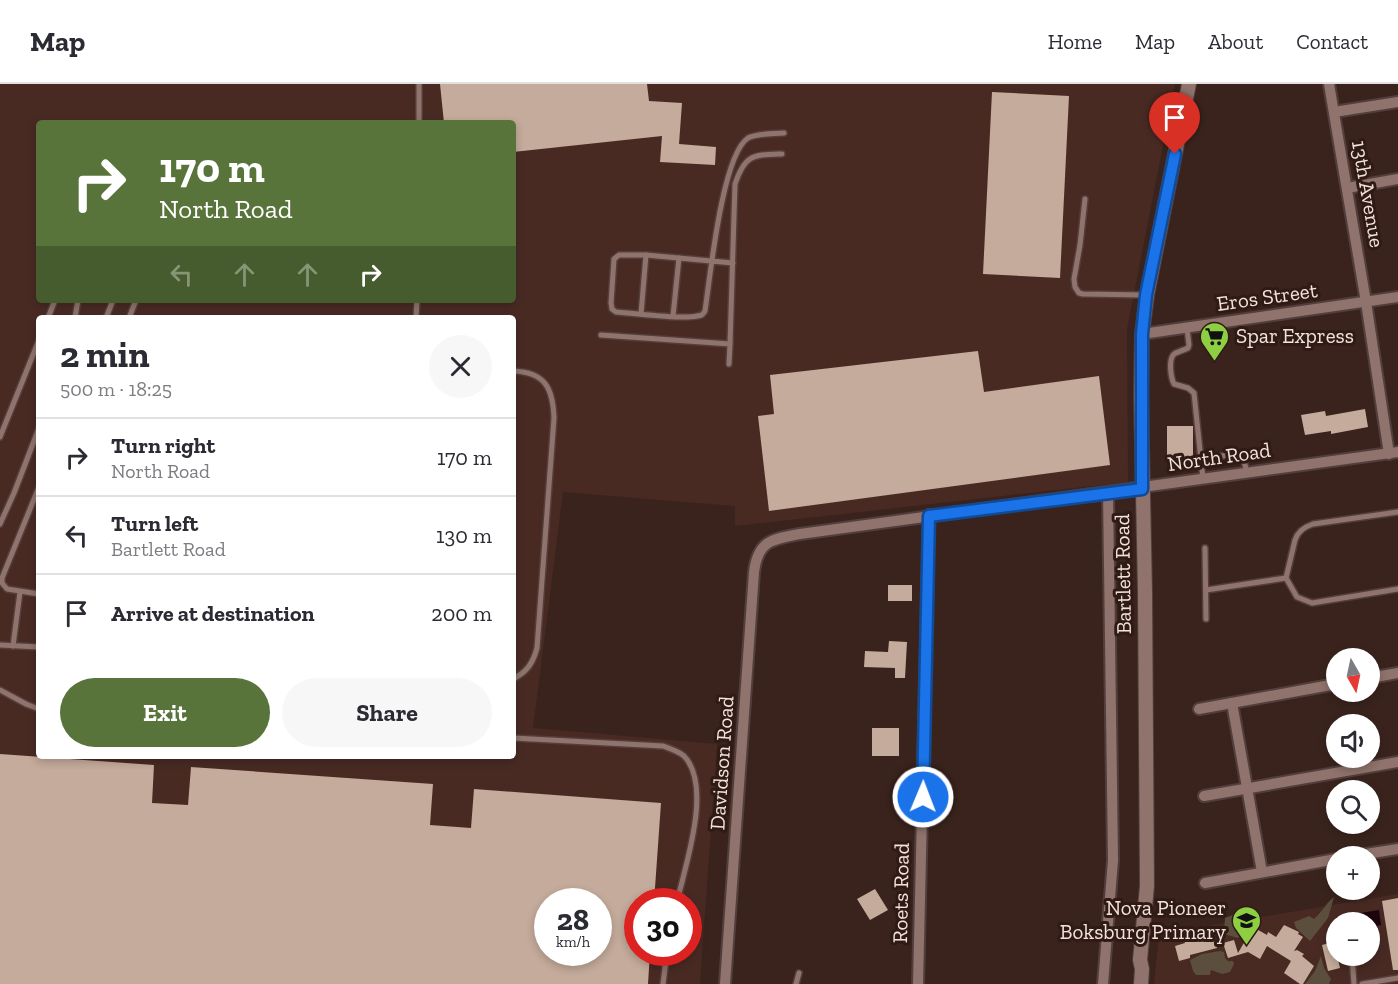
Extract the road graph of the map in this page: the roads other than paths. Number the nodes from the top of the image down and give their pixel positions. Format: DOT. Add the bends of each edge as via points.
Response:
graph roads {
  1 [pos="419,84"];
  2 [pos="1190,84"];
  3 [pos="1329,84"];
  4 [pos="1398,102"];
  5 [pos="1334,112"];
  6 [pos="419,120"];
  7 [pos="784,133"];
  8 [pos="782,154"];
  9 [pos="1398,179"];
  10 [pos="1347,188"];
  11 [pos="1085,199"];
  12 [pos="646,255"];
  13 [pos="679,258"];
  14 [pos="712,262"];
  15 [pos="733,263"];
  16 [pos="1146,295"];
  17 [pos="1398,297"];
  18 [pos="1366,302"];
  19 [pos="641,314"];
  20 [pos="673,316"];
  21 [pos="1187,328"];
  22 [pos="1142,334"];
  23 [pos="601,335"];
  24 [pos="730,345"];
  25 [pos="36,347"];
  26 [pos="729,364"];
  27 [pos="516,370"];
  28 [pos="0,436"];
  29 [pos="36,436"];
  30 [pos="1394,453"];
  31 [pos="1201,459"];
  32 [pos="1247,472"];
  33 [pos="1203,479"];
  34 [pos="1142,489"];
  35 [pos="1108,492"];
  36 [pos="36,494"];
  37 [pos="1398,512"];
  38 [pos="929,516"];
  39 [pos="0,524"];
  40 [pos="763,546"];
  41 [pos="1205,548"];
  42 [pos="1,578"];
  43 [pos="1286,578"];
  44 [pos="1398,589"];
  45 [pos="1206,590"];
  46 [pos="21,592"];
  47 [pos="36,594"];
  48 [pos="1206,619"];
  49 [pos="0,645"];
  50 [pos="13,646"];
  51 [pos="36,647"];
  52 [pos="1398,673"];
  53 [pos="1380,676"];
  54 [pos="516,678"];
  55 [pos="1326,686"];
  56 [pos="0,690"];
  57 [pos="1232,703"];
  58 [pos="36,708"];
  59 [pos="1198,709"];
  60 [pos="516,738"];
  61 [pos="1398,762"];
  62 [pos="1247,788"];
  63 [pos="1204,796"];
  64 [pos="1398,849"];
  65 [pos="1380,852"];
  66 [pos="1326,861"];
  67 [pos="1262,872"];
  68 [pos="1204,883"];
  69 [pos="680,888"];
  70 [pos="1140,960"];
  71 [pos="665,966"];
  72 [pos="1353,966"];
  73 [pos="799,973"];
  74 [pos="1398,978"];
  75 [pos="663,984"];
  76 [pos="725,984"];
  77 [pos="796,984"];
  78 [pos="918,984"];
  79 [pos="1103,984"];
  80 [pos="1134,984"];
  81 [pos="1141,984"];
  82 [pos="1354,984"];
  83 [pos="1362,984"];
  1 -- 6 [label="lane"];
  2 -- 16 [label="street, Bartlett Road"];
  3 -- 5 [label="street, 13th Avenue"];
  4 -- 5 [label="street"];
  5 -- 10 [label="street, 13th Avenue"];
  7 -- 14 [label="lane" via="753,136 736,152 726,182"];
  8 -- 15 [label="lane" via="748,158 740,167 735,184"];
  9 -- 10 [label="street"];
  10 -- 18 [label="street, 13th Avenue"];
  11 -- 16 [label="lane" via="1075,287 1083,294"];
  12 -- 13 [label="lane"];
  12 -- 19 [label="lane"];
  12 -- 19 [label="lane" via="625,254 614,259 612,309"];
  13 -- 14 [label="lane"];
  13 -- 20 [label="lane"];
  14 -- 15 [label="lane"];
  14 -- 20 [label="lane" via="705,311 696,317"];
  15 -- 24 [label="lane"];
  16 -- 22 [label="street, Bartlett Road"];
  17 -- 18 [label="street, Eros Street"];
  18 -- 21 [label="street, Eros Street"];
  18 -- 30 [label="street, 13th Avenue"];
  19 -- 20 [label="lane"];
  21 -- 22 [label="street, Eros Street"];
  21 -- 31 [label="lane" via="1189,345 1174,354 1172,379 1174,384 1194,393"];
  22 -- 34 [label="street, Bartlett Road"];
  23 -- 24 [label="lane"];
  24 -- 26 [label="lane"];
  25 -- 28 [label="lane"];
  27 -- 54 [label="lane" via="543,380 552,396 554,418 537,648 529,667"];
  29 -- 39 [label="lane"];
  30 -- 32 [label="street, North Road"];
  31 -- 32 [label="lane" via="1236,454 1243,458"];
  31 -- 33 [label="lane"];
  32 -- 33 [label="street, North Road"];
  33 -- 34 [label="street, North Road"];
  34 -- 35 [label="street, North Road"];
  34 -- 70 [label="street, Bartlett Road" via="1147,886"];
  35 -- 38 [label="street, North Road"];
  35 -- 79 [label="street, Bartlett Road" via="1113,860"];
  36 -- 42 [label="lane"];
  37 -- 43 [label="lane" via="1304,528 1295,540"];
  38 -- 40 [label="street, North Road" via="789,536"];
  38 -- 78 [label="street, Roets Road"];
  40 -- 76 [label="street, Davidson Road" via="756,557 754,572"];
  41 -- 45 [label="lane"];
  42 -- 46 [label="lane" via="7,589"];
  43 -- 44 [label="lane" via="1297,597 1312,603"];
  43 -- 45 [label="lane"];
  45 -- 48 [label="lane"];
  46 -- 47 [label="lane"];
  46 -- 50 [label="lane"];
  49 -- 50 [label="lane"];
  50 -- 51 [label="lane"];
  52 -- 53 [label="street"];
  55 -- 57 [label="street"];
  56 -- 58 [label="lane"];
  57 -- 59 [label="street"];
  57 -- 62 [label="street"];
  60 -- 69 [label="lane" via="663,746 685,757 695,778 697,806"];
  61 -- 62 [label="street"];
  62 -- 63 [label="street"];
  62 -- 67 [label="street"];
  64 -- 65 [label="street"];
  66 -- 67 [label="street"];
  67 -- 68 [label="street"];
  70 -- 80 [label="street, Bartlett Road"];
  70 -- 81 [label="street, Bartlett Road"];
  71 -- 75 [label="lane"];
  72 -- 82 [label="lane"];
  73 -- 77 [label="lane"];
  74 -- 83 [label="lane"];
}
